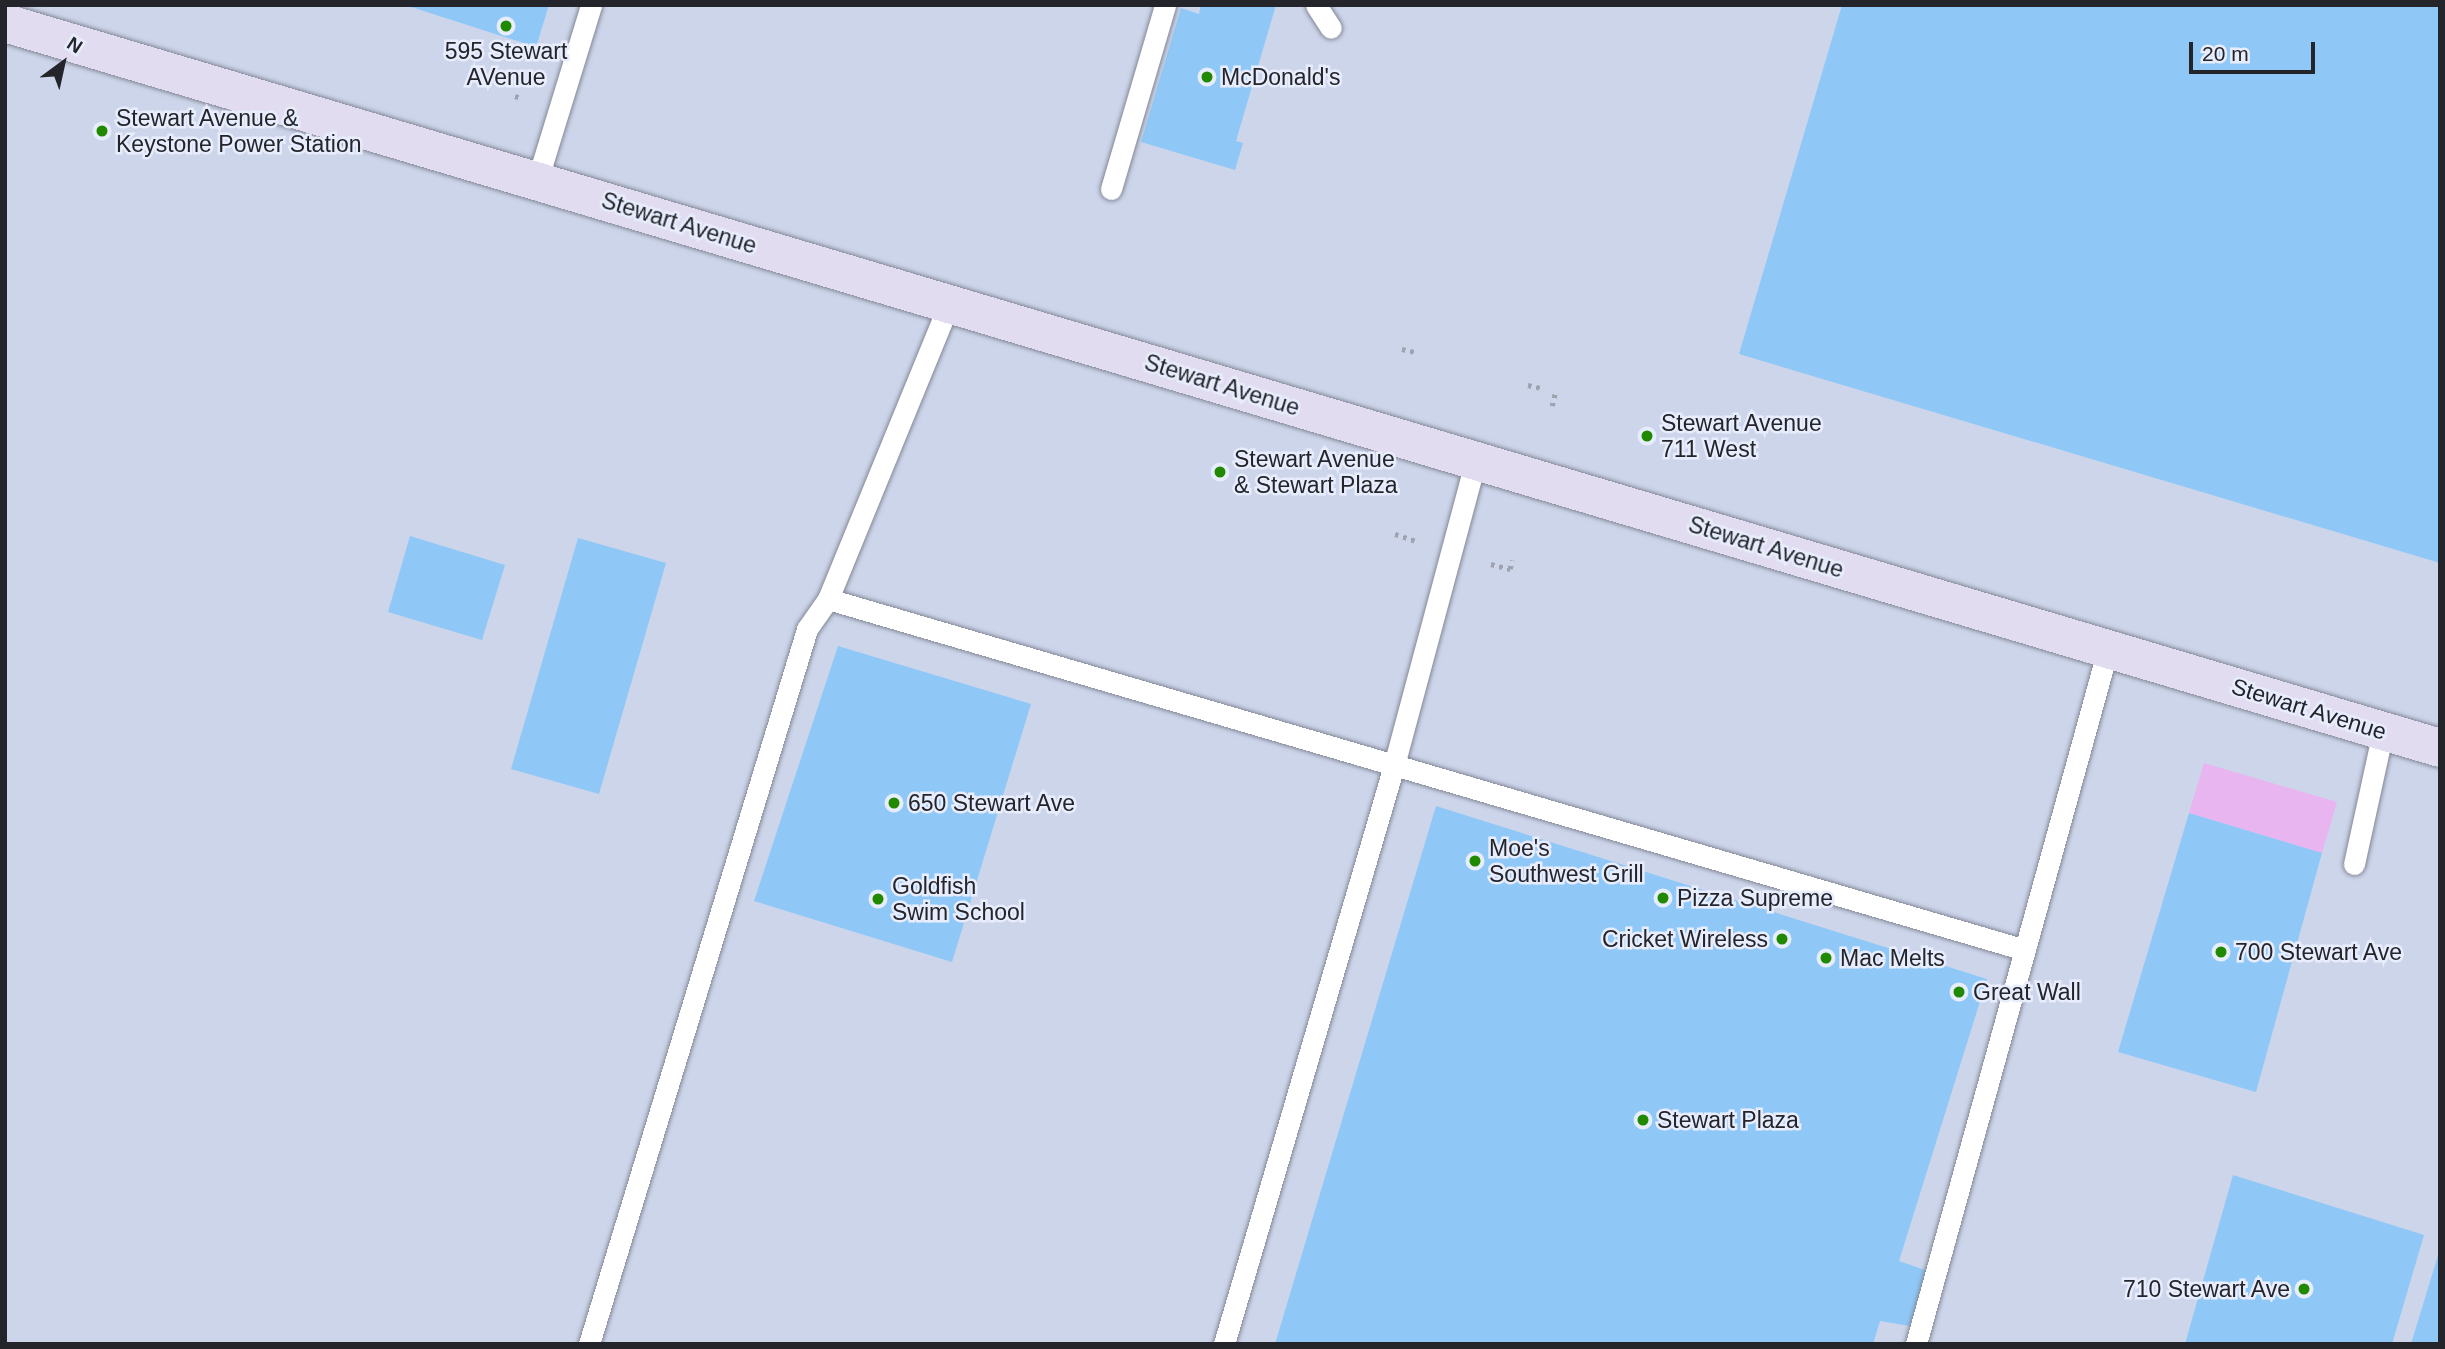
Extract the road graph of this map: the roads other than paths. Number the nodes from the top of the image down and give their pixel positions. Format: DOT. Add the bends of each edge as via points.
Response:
graph roads {
  1 [pos="591,5"];
  2 [pos="1166,5"];
  3 [pos="1316,5"];
  4 [pos="5,23"];
  5 [pos="1331,28"];
  6 [pos="537,181"];
  7 [pos="1111,190"];
  8 [pos="949,304"];
  9 [pos="1476,460"];
  10 [pos="828,599"];
  11 [pos="2108,649"];
  12 [pos="2384,731"];
  13 [pos="2440,748"];
  14 [pos="1393,769"];
  15 [pos="2354,864"];
  16 [pos="2025,950"];
  17 [pos="589,1344"];
  18 [pos="1224,1344"];
  19 [pos="1916,1344"];
  1 -- 6 [label="lane"];
  2 -- 7 [label="lane"];
  3 -- 5 [label="lane"];
  4 -- 6 [label="main road, Stewart Avenue"];
  6 -- 8 [label="main road, Stewart Avenue"];
  8 -- 9 [label="main road, Stewart Avenue"];
  8 -- 10 [label="lane"];
  9 -- 11 [label="main road, Stewart Avenue"];
  9 -- 14 [label="lane"];
  10 -- 14 [label="lane"];
  10 -- 17 [label="lane" via="807,629"];
  11 -- 12 [label="main road, Stewart Avenue"];
  11 -- 16 [label="lane"];
  12 -- 13 [label="main road, Stewart Avenue"];
  12 -- 15 [label="lane"];
  14 -- 16 [label="lane"];
  14 -- 18 [label="lane"];
  16 -- 19 [label="lane"];
}
